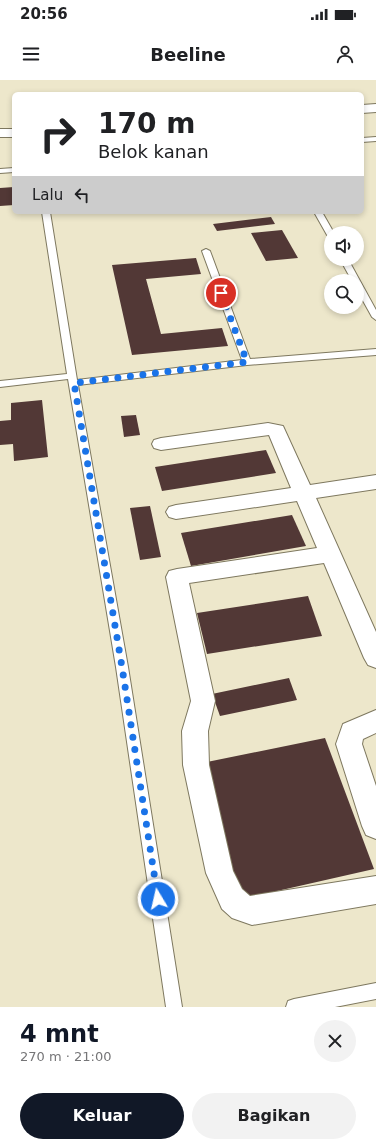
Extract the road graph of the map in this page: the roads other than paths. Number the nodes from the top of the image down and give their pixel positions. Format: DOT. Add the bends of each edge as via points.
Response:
graph roads {
  1 [pos="376,108"];
  2 [pos="364,109"];
  3 [pos="12,133"];
  4 [pos="0,134"];
  5 [pos="376,139"];
  6 [pos="364,140"];
  7 [pos="12,170"];
  8 [pos="0,171"];
  9 [pos="46,214"];
  10 [pos="319,214"];
  11 [pos="326,226"];
  12 [pos="206,251"];
  13 [pos="364,294"];
  14 [pos="374,309"];
  15 [pos="376,317"];
  16 [pos="376,352"];
  17 [pos="247,362"];
  18 [pos="73,379"];
  19 [pos="0,384"];
  20 [pos="161,444"];
  21 [pos="376,482"];
  22 [pos="305,493"];
  23 [pos="176,512"];
  24 [pos="331,554"];
  25 [pos="376,658"];
  26 [pos="376,721"];
  27 [pos="376,826"];
  28 [pos="376,890"];
  29 [pos="376,991"];
  30 [pos="174,1007"];
  31 [pos="294,1007"];
  1 -- 2 [label="street"];
  3 -- 4 [label="street"];
  5 -- 6 [label="lane"];
  7 -- 8 [label="lane"];
  9 -- 18 [label="lane"];
  10 -- 11 [label="lane"];
  12 -- 17 [label="lane"];
  13 -- 14 [label="lane"];
  14 -- 15 [label="lane"];
  16 -- 17 [label="lane"];
  17 -- 18 [label="lane"];
  18 -- 19 [label="lane"];
  18 -- 30 [label="lane" via="122,667"];
  20 -- 22 [label="street" via="276,430"];
  21 -- 22 [label="street"];
  22 -- 23 [label="street"];
  22 -- 24 [label="street"];
  24 -- 25 [label="street"];
  24 -- 28 [label="street" via="177,577 203,701 195,731 196,765 220,873 232,899 242,908 252,910"];
  26 -- 27 [label="street" via="352,732 349,744"];
  29 -- 31 [label="lane"];
}
